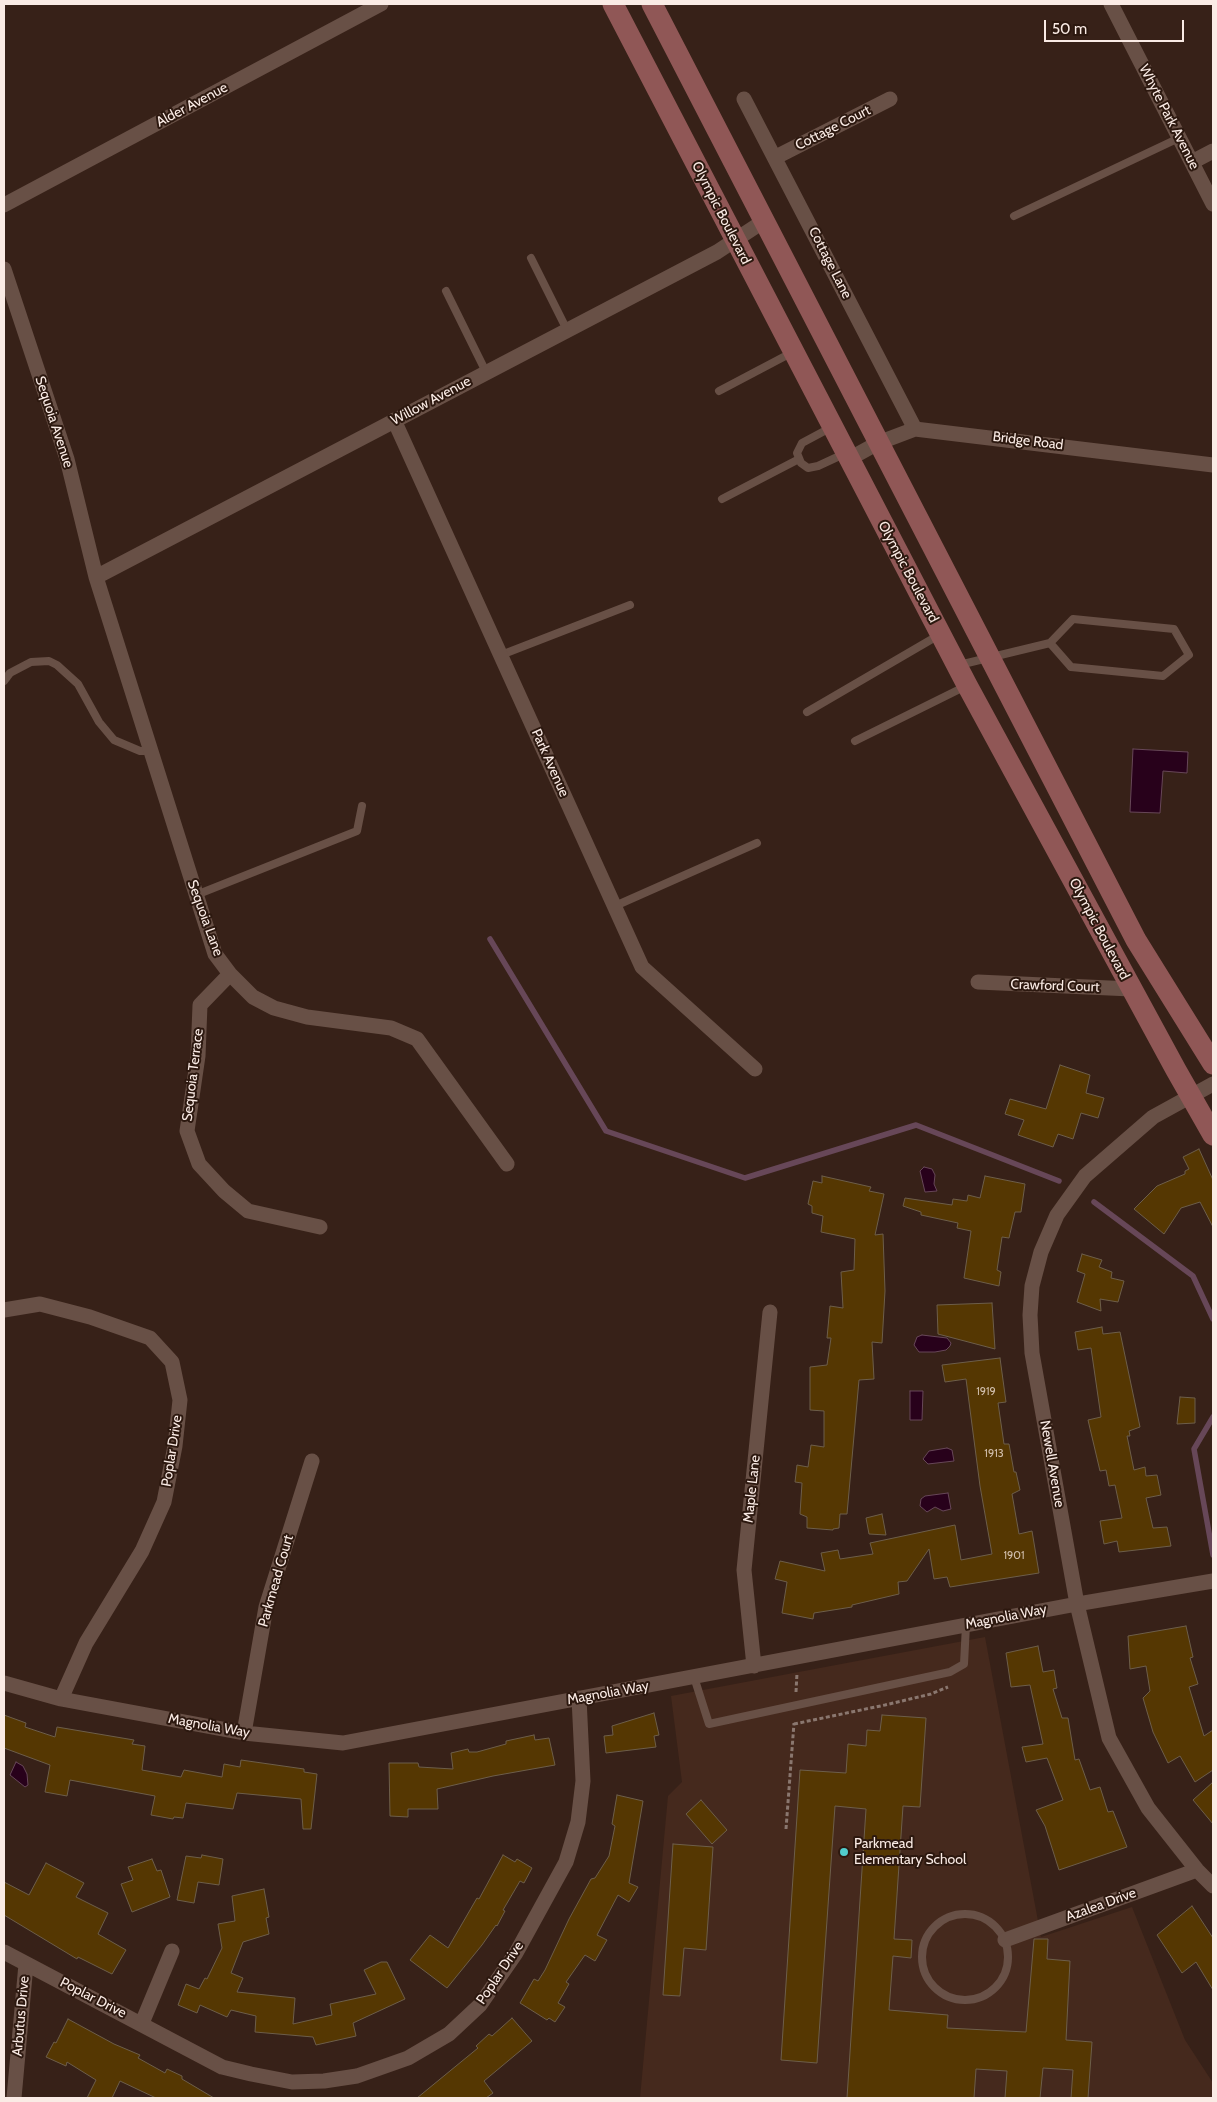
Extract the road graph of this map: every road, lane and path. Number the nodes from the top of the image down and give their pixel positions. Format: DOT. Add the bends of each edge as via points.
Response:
graph roads {
  1 [pos="381,4"];
  2 [pos="613,4"];
  3 [pos="652,4"];
  4 [pos="1111,4"];
  5 [pos="744,98"];
  6 [pos="890,99"];
  7 [pos="1179,138"];
  8 [pos="1213,151"];
  9 [pos="776,157"];
  10 [pos="1192,162"];
  11 [pos="1213,204"];
  12 [pos="4,205"];
  13 [pos="1014,216"];
  14 [pos="764,221"];
  15 [pos="735,242"];
  16 [pos="531,258"];
  17 [pos="4,269"];
  18 [pos="446,290"];
  19 [pos="568,330"];
  20 [pos="793,352"];
  21 [pos="486,372"];
  22 [pos="719,391"];
  23 [pos="394,420"];
  24 [pos="832,427"];
  25 [pos="915,429"];
  26 [pos="878,444"];
  27 [pos="848,456"];
  28 [pos="799,459"];
  29 [pos="1213,465"];
  30 [pos="722,499"];
  31 [pos="96,577"];
  32 [pos="630,605"];
  33 [pos="941,634"];
  34 [pos="1050,643"];
  35 [pos="500,655"];
  36 [pos="990,660"];
  37 [pos="957,666"];
  38 [pos="4,681"];
  39 [pos="967,685"];
  40 [pos="807,712"];
  41 [pos="854,741"];
  42 [pos="151,751"];
  43 [pos="362,806"];
  44 [pos="757,843"];
  45 [pos="196,894"];
  46 [pos="615,906"];
  47 [pos="230,974"];
  48 [pos="978,982"];
  49 [pos="1131,988"];
  50 [pos="1213,1064"];
  51 [pos="755,1069"];
  52 [pos="1213,1084"];
  53 [pos="1191,1096"];
  54 [pos="1213,1135"];
  55 [pos="507,1164"];
  56 [pos="320,1227"];
  57 [pos="4,1310"];
  58 [pos="770,1312"];
  59 [pos="312,1461"];
  60 [pos="1213,1581"];
  61 [pos="1077,1604"];
  62 [pos="966,1625"];
  63 [pos="754,1666"];
  64 [pos="798,1673"];
  65 [pos="694,1677"];
  66 [pos="4,1683"];
  67 [pos="579,1698"];
  68 [pos="61,1699"];
  69 [pos="795,1706"];
  70 [pos="244,1733"];
  71 [pos="786,1829"];
  72 [pos="1197,1870"];
  73 [pos="1213,1886"];
  74 [pos="1005,1940"];
  75 [pos="172,1951"];
  76 [pos="4,1952"];
  77 [pos="26,1964"];
  78 [pos="142,2023"];
  79 [pos="14,2098"];
  1 -- 12 [label="street, Alder Avenue"];
  2 -- 15 [label="main road, Olympic Boulevard"];
  3 -- 14 [label="main road, Olympic Boulevard"];
  4 -- 7 [label="street, Whyte Park Avenue"];
  5 -- 9 [label="street, Cottage Lane"];
  6 -- 9 [label="street, Cottage Court"];
  7 -- 10 [label="street, Whyte Park Avenue"];
  7 -- 13 [label="lane"];
  8 -- 10 [label="street"];
  9 -- 25 [label="street, Cottage Lane"];
  10 -- 11 [label="street, Whyte Park Avenue"];
  14 -- 15 [label="street, Willow Avenue"];
  14 -- 26 [label="main road, Olympic Boulevard"];
  15 -- 19 [label="street, Willow Avenue"];
  15 -- 20 [label="main road, Olympic Boulevard"];
  16 -- 19 [label="lane"];
  17 -- 31 [label="street, Sequoia Avenue" via="67,458"];
  18 -- 21 [label="lane"];
  19 -- 21 [label="street, Willow Avenue"];
  20 -- 22 [label="lane"];
  20 -- 24 [label="main road, Olympic Boulevard"];
  21 -- 23 [label="street, Willow Avenue"];
  23 -- 31 [label="street, Willow Avenue"];
  23 -- 35 [label="street, Park Avenue"];
  24 -- 27 [label="main road, Olympic Boulevard"];
  24 -- 28 [label="lane" via="802,443 797,453"];
  25 -- 26 [label="street, Bridge Road"];
  25 -- 29 [label="street, Bridge Road"];
  26 -- 27 [label="street, Bridge Road"];
  26 -- 36 [label="main road, Olympic Boulevard"];
  27 -- 28 [label="lane" via="808,468"];
  27 -- 33 [label="main road, Olympic Boulevard"];
  28 -- 30 [label="lane"];
  31 -- 42 [label="street, Sequoia Lane"];
  32 -- 35 [label="lane"];
  33 -- 37 [label="main road, Olympic Boulevard"];
  33 -- 40 [label="lane"];
  34 -- 34 [label="lane" via="1073,618 1174,629 1189,655 1162,676 1071,667"];
  34 -- 36 [label="lane"];
  35 -- 46 [label="street, Park Avenue"];
  36 -- 37 [label="lane"];
  36 -- 50 [label="main road, Olympic Boulevard" via="1136,940"];
  37 -- 39 [label="main road, Olympic Boulevard"];
  38 -- 42 [label="lane" via="18,668 31,662 49,661 78,684 98,722 114,740 140,751"];
  39 -- 41 [label="lane"];
  39 -- 49 [label="main road, Olympic Boulevard"];
  42 -- 45 [label="street, Sequoia Lane"];
  43 -- 45 [label="lane" via="357,831"];
  44 -- 46 [label="lane"];
  45 -- 47 [label="street, Sequoia Lane" via="215,954"];
  46 -- 51 [label="street, Park Avenue" via="642,967"];
  47 -- 55 [label="street, Sequoia Lane" via="253,997 274,1008 307,1017 391,1028 417,1039"];
  47 -- 56 [label="street, Sequoia Terrace" via="200,1005 198,1056 186,1131 199,1164 248,1211"];
  48 -- 49 [label="street, Crawford Court"];
  49 -- 53 [label="main road, Olympic Boulevard"];
  52 -- 53 [label="street, Newell Avenue"];
  53 -- 54 [label="main road, Olympic Boulevard"];
  53 -- 61 [label="street, Newell Avenue" via="1153,1117 1085,1176 1057,1216 1041,1252 1032,1286 1032,1353"];
  57 -- 68 [label="street, Poplar Drive" via="40,1304 150,1338 172,1362 180,1400 164,1502 142,1551 86,1643"];
  58 -- 63 [label="street, Maple Lane" via="744,1570"];
  59 -- 70 [label="street, Parkmead Court" via="266,1607"];
  60 -- 61 [label="street, Magnolia Way"];
  61 -- 62 [label="street, Magnolia Way"];
  61 -- 72 [label="street, Newell Avenue" via="1109,1738 1148,1808"];
  62 -- 63 [label="street, Magnolia Way"];
  62 -- 69 [label="lane" via="964,1664 950,1672"];
  63 -- 65 [label="street, Magnolia Way"];
  64 -- 69 [label="path"];
  65 -- 67 [label="street, Magnolia Way"];
  65 -- 69 [label="lane" via="709,1724"];
  66 -- 68 [label="street, Magnolia Way"];
  67 -- 70 [label="street, Magnolia Way" via="343,1743"];
  67 -- 78 [label="street, Poplar Drive" via="583,1781 578,1822 566,1862 516,1953 480,2005 449,2034 408,2058 357,2076 292,2082 222,2067"];
  68 -- 70 [label="street, Magnolia Way"];
  69 -- 71 [label="path"];
  72 -- 73 [label="street, Newell Avenue"];
  72 -- 74 [label="street, Azalea Drive"];
  74 -- 74 [label="lane" via="993,1923 981,1916 954,1914 941,1920 924,1941 923,1968 929,1982 953,1998 968,2000 983,1996 1004,1976 1008,1954"];
  75 -- 78 [label="street"];
  76 -- 77 [label="street, Poplar Drive"];
  77 -- 78 [label="street, Poplar Drive"];
  77 -- 79 [label="street, Arbutus Drive"];
}
